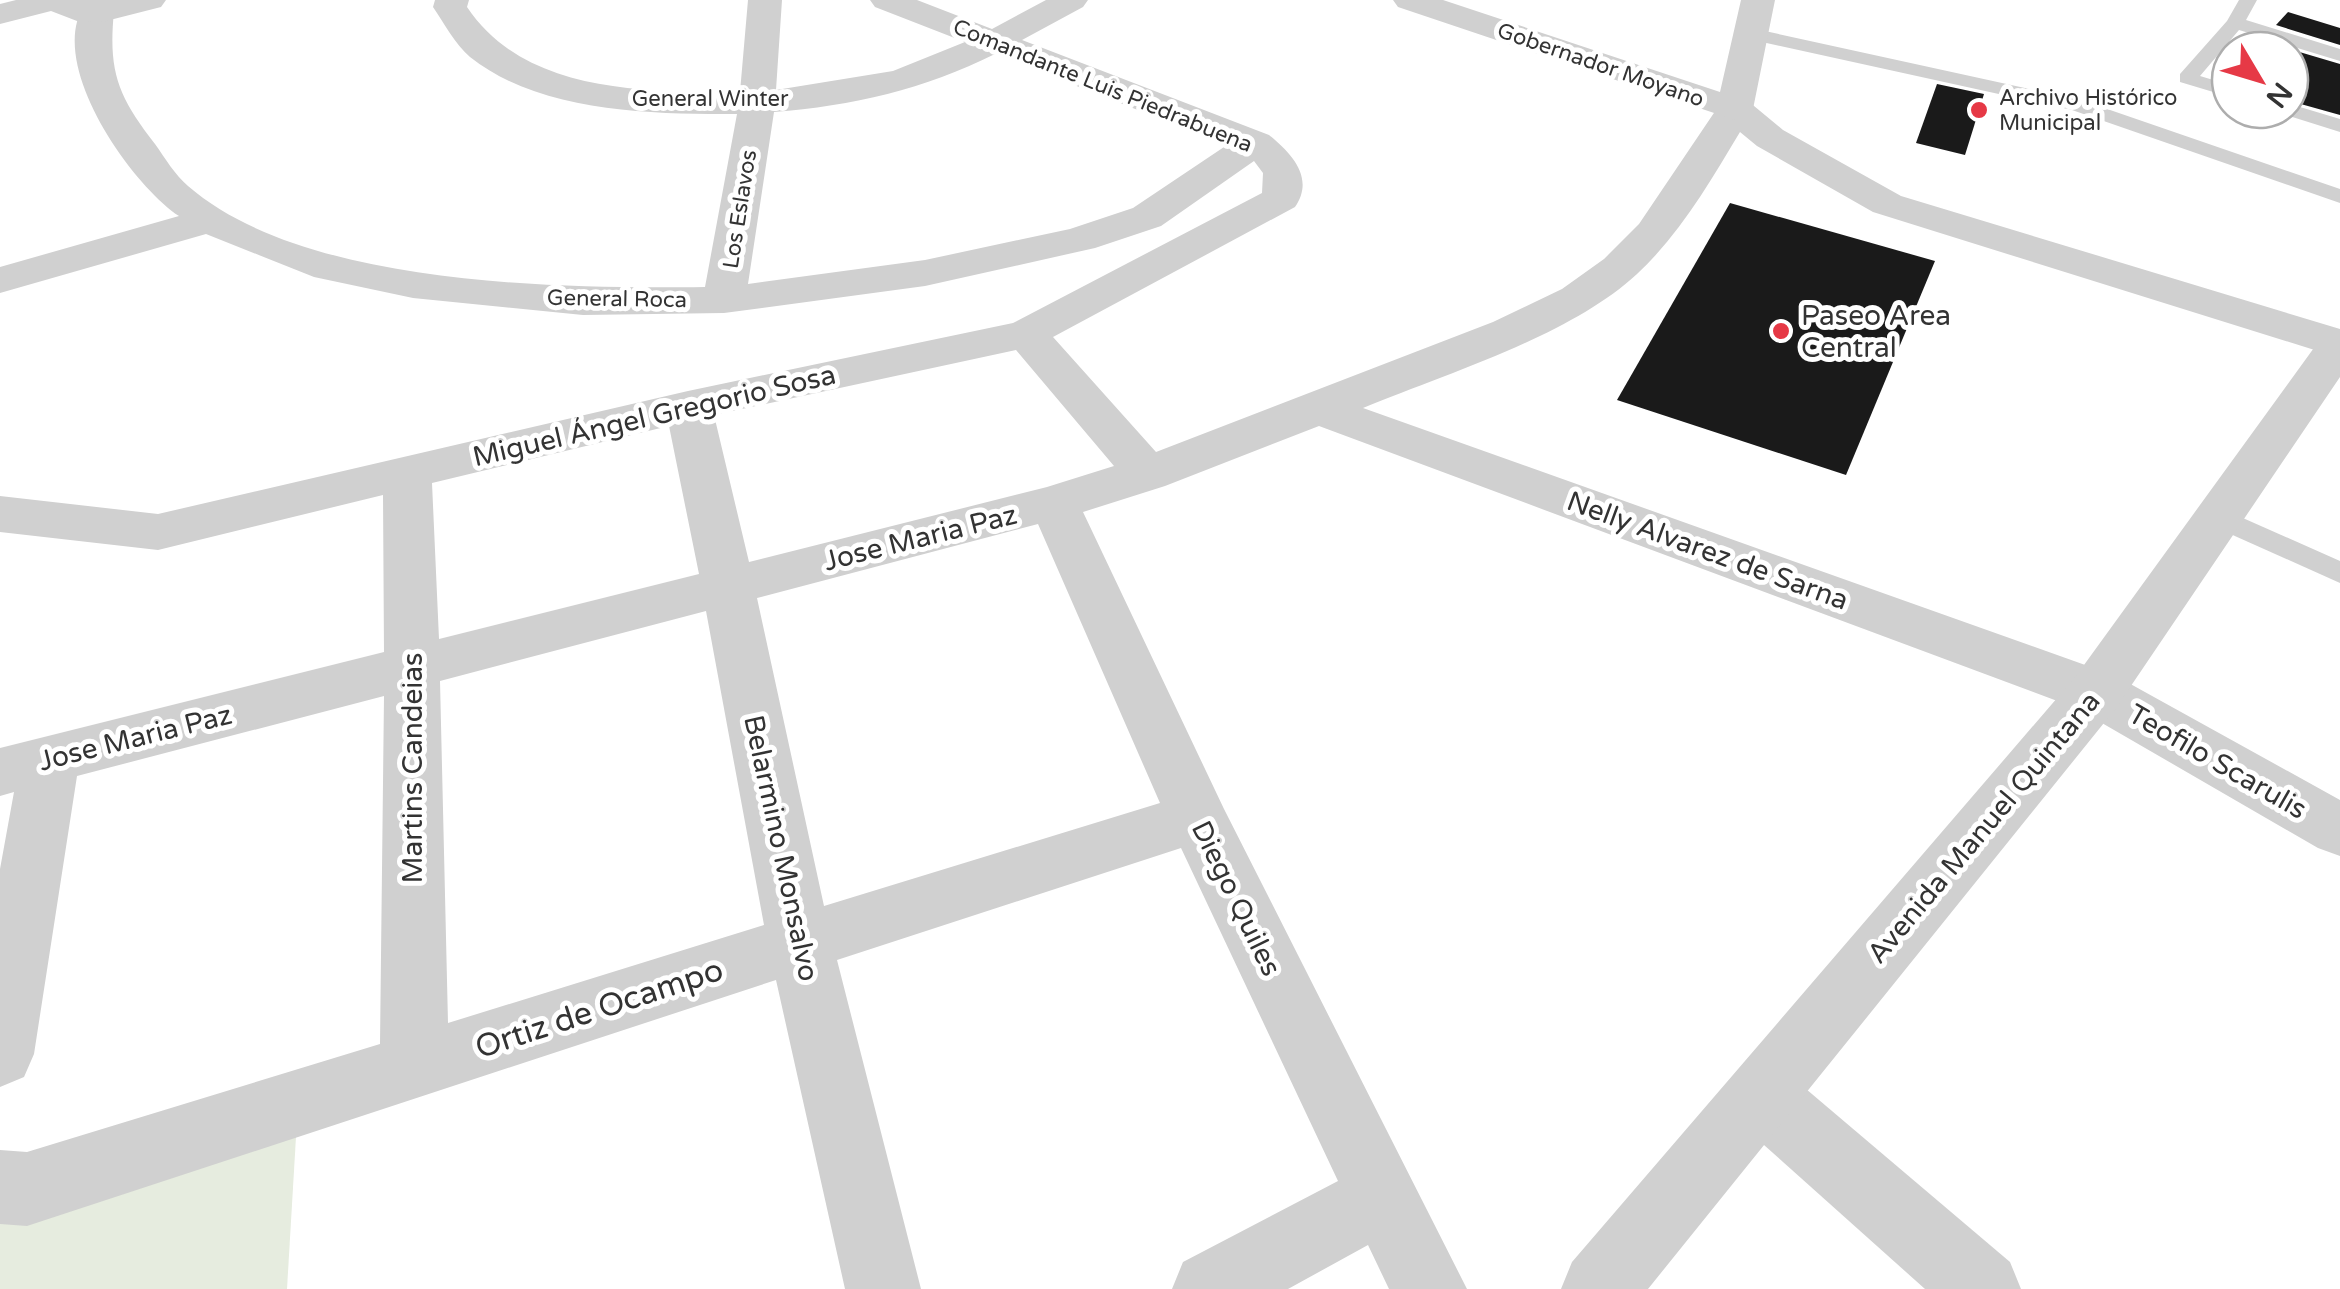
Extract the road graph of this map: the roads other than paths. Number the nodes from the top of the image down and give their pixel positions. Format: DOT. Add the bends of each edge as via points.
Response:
graph roads {
  1 [pos="149,0"];
  2 [pos="452,0"];
  3 [pos="765,0"];
  4 [pos="887,0"];
  5 [pos="1070,0"];
  6 [pos="1410,0"];
  7 [pos="2248,0"];
  8 [pos="42,1"];
  9 [pos="98,12"];
  10 [pos="0,14"];
  11 [pos="1754,17"];
  12 [pos="2235,22"];
  13 [pos="2228,30"];
  14 [pos="997,40"];
  15 [pos="2210,51"];
  16 [pos="2340,56"];
  17 [pos="2210,85"];
  18 [pos="757,102"];
  19 [pos="2310,116"];
  20 [pos="1725,124"];
  21 [pos="2340,126"];
  22 [pos="1256,143"];
  23 [pos="2340,196"];
  24 [pos="1281,199"];
  25 [pos="210,220"];
  26 [pos="0,280"];
  27 [pos="724,300"];
  28 [pos="1026,334"];
  29 [pos="2340,344"];
  30 [pos="688,406"];
  31 [pos="1320,409"];
  32 [pos="406,471"];
  33 [pos="1148,474"];
  34 [pos="1054,504"];
  35 [pos="0,514"];
  36 [pos="2218,517"];
  37 [pos="2340,573"];
  38 [pos="728,586"];
  39 [pos="412,666"];
  40 [pos="2096,692"];
  41 [pos="25,765"];
  42 [pos="1197,817"];
  43 [pos="2340,830"];
  44 [pos="800,944"];
  45 [pos="0,1054"];
  46 [pos="414,1066"];
  47 [pos="1760,1096"];
  48 [pos="0,1187"];
  49 [pos="1384,1197"];
  50 [pos="883,1289"];
  51 [pos="1210,1289"];
  52 [pos="1430,1289"];
  53 [pos="1600,1289"];
  54 [pos="1982,1289"];
  1 -- 9 [label="street"];
  2 -- 18 [label="street, General Winter" via="459,21 484,51 534,78 601,95"];
  3 -- 18 [label="street, Los Eslavos"];
  4 -- 14 [label="street, Comandante Luis Piedrabuena"];
  5 -- 14 [label="street, General Winter"];
  6 -- 20 [label="street, Gobernador Moyano"];
  7 -- 12 [label="lane"];
  8 -- 9 [label="street"];
  8 -- 10 [label="street"];
  9 -- 25 [label="street, General Roca" via="92,54 117,120 173,194"];
  11 -- 20 [label="street"];
  11 -- 23 [label="lane" via="2077,105"];
  12 -- 13 [label="lane"];
  12 -- 16 [label="lane"];
  14 -- 18 [label="street, General Winter" via="901,81"];
  14 -- 22 [label="street, Comandante Luis Piedrabuena"];
  15 -- 17 [label="lane" via="2187,78"];
  18 -- 27 [label="street, Los Eslavos"];
  19 -- 21 [label="lane"];
  20 -- 29 [label="street, Gobernador Moyano" via="1784,146 1868,195 1924,218"];
  20 -- 31 [label="street, Jose Maria Paz" via="1658,229 1618,269 1567,305"];
  22 -- 24 [label="street, Comandante Luis Piedrabuena" via="1283,166"];
  22 -- 27 [label="street, General Roca" via="1147,217 1080,239 925,273"];
  24 -- 28 [label="street, Miguel Ángel Gregorio Sosa"];
  25 -- 26 [label="street"];
  25 -- 27 [label="street, General Roca" via="329,268 413,284 583,302"];
  28 -- 30 [label="street, Miguel Ángel Gregorio Sosa"];
  28 -- 33 [label="street"];
  29 -- 36 [label="street, Avenida Manuel Quintana"];
  30 -- 32 [label="street, Miguel Ángel Gregorio Sosa"];
  30 -- 38 [label="street, Belarmino Monsalvo"];
  31 -- 33 [label="street, Jose Maria Paz"];
  31 -- 40 [label="street, Nelly Alvarez de Sarna"];
  32 -- 35 [label="street, Miguel Ángel Gregorio Sosa" via="158,532"];
  32 -- 39 [label="street, Martins Candeias"];
  33 -- 34 [label="street, Jose Maria Paz"];
  34 -- 38 [label="street, Jose Maria Paz"];
  34 -- 42 [label="street, Diego Quiles"];
  36 -- 37 [label="lane"];
  36 -- 40 [label="street, Avenida Manuel Quintana"];
  38 -- 39 [label="street, Jose Maria Paz"];
  38 -- 44 [label="street, Belarmino Monsalvo"];
  39 -- 41 [label="street, Jose Maria Paz"];
  39 -- 46 [label="street, Martins Candeias"];
  40 -- 43 [label="street, Teofilo Scarulis"];
  40 -- 47 [label="street, Avenida Manuel Quintana"];
  41 -- 45 [label="street"];
  42 -- 44 [label="street, Ortiz de Ocampo"];
  42 -- 49 [label="street, Diego Quiles"];
  44 -- 46 [label="street, Ortiz de Ocampo"];
  44 -- 50 [label="street, Belarmino Monsalvo"];
  46 -- 48 [label="street, Ortiz de Ocampo" via="27,1189"];
  47 -- 53 [label="street, Avenida Manuel Quintana"];
  47 -- 54 [label="street"];
  49 -- 51 [label="street"];
  49 -- 52 [label="street, Diego Quiles"];
}
